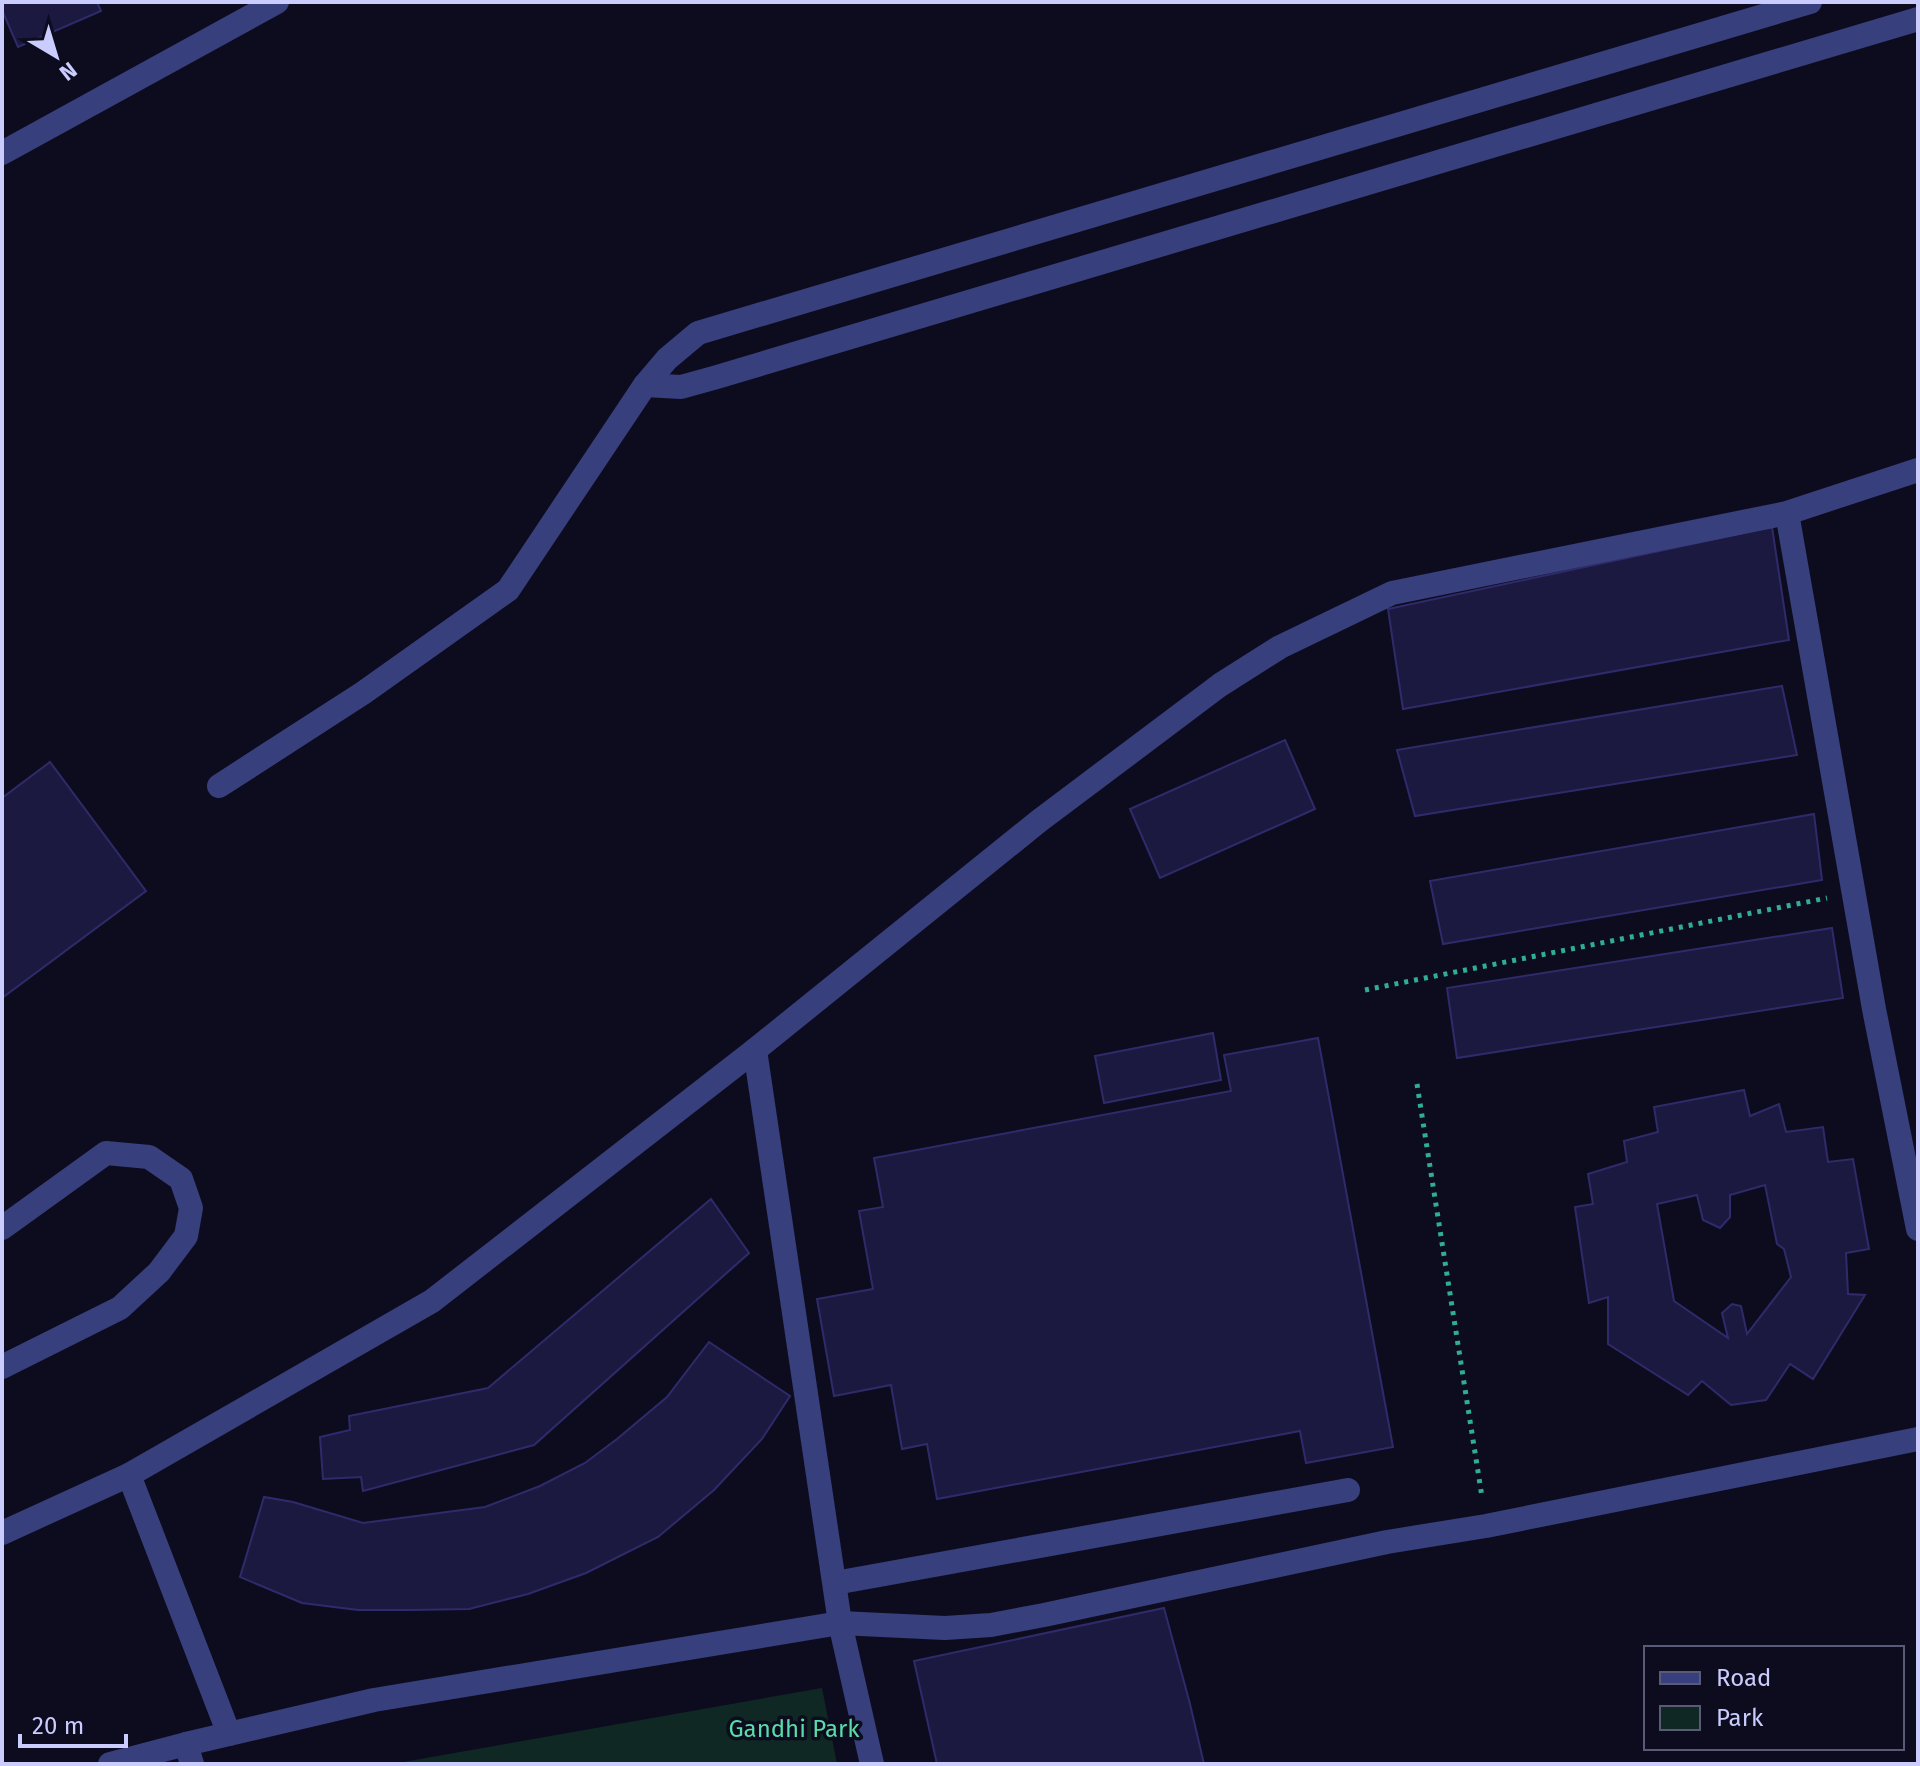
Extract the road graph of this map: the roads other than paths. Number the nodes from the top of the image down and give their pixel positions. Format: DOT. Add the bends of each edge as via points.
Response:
graph roads {
  1 [pos="277,2"];
  2 [pos="1810,2"];
  3 [pos="1918,19"];
  4 [pos="2,153"];
  5 [pos="645,385"];
  6 [pos="1918,470"];
  7 [pos="1787,513"];
  8 [pos="219,786"];
  9 [pos="755,1050"];
  10 [pos="2,1228"];
  11 [pos="1918,1229"];
  12 [pos="2,1367"];
  13 [pos="1918,1439"];
  14 [pos="129,1475"];
  15 [pos="1348,1490"];
  16 [pos="2,1533"];
  17 [pos="835,1583"];
  18 [pos="840,1623"];
  19 [pos="229,1734"];
  20 [pos="189,1754"];
  21 [pos="110,1764"];
  22 [pos="872,1764"];
  1 -- 4 [label="street"];
  2 -- 5 [label="street" via="698,333"];
  3 -- 5 [label="street" via="717,377 681,387"];
  5 -- 8 [label="street" via="508,590"];
  6 -- 7 [label="street"];
  7 -- 9 [label="street" via="1392,593 1280,647 1220,685 1039,821"];
  7 -- 11 [label="street"];
  9 -- 14 [label="street" via="432,1301"];
  9 -- 17 [label="street"];
  10 -- 12 [label="street" via="106,1153 149,1157 181,1179 191,1208 186,1236 159,1272 120,1308"];
  13 -- 18 [label="street" via="991,1625"];
  14 -- 16 [label="street"];
  14 -- 19 [label="street"];
  15 -- 17 [label="street"];
  17 -- 18 [label="street"];
  18 -- 19 [label="street" via="374,1700"];
  18 -- 22 [label="street"];
  19 -- 20 [label="street"];
  20 -- 21 [label="street"];
}
